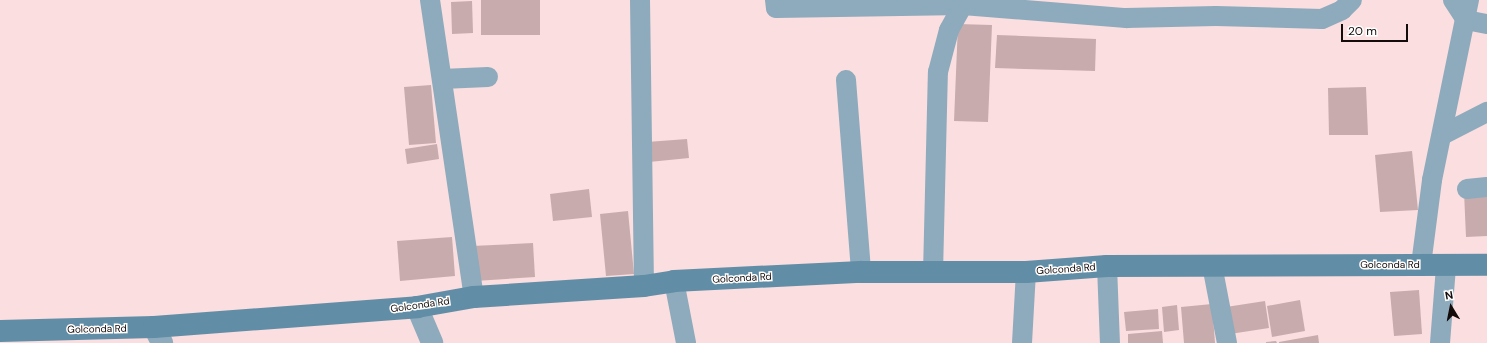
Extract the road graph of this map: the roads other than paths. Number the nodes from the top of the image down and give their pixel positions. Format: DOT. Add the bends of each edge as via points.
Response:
graph roads {
  1 [pos="430,0"];
  2 [pos="640,0"];
  3 [pos="776,0"];
  4 [pos="1352,0"];
  5 [pos="1452,0"];
  6 [pos="1469,0"];
  7 [pos="964,3"];
  8 [pos="1127,9"];
  9 [pos="1466,20"];
  10 [pos="1487,24"];
  11 [pos="488,77"];
  12 [pos="442,79"];
  13 [pos="846,80"];
  14 [pos="1487,112"];
  15 [pos="1442,135"];
  16 [pos="1487,187"];
  17 [pos="1467,189"];
  18 [pos="1212,265"];
  19 [pos="1421,265"];
  20 [pos="1487,265"];
  21 [pos="1107,266"];
  22 [pos="1446,266"];
  23 [pos="861,272"];
  24 [pos="1026,272"];
  25 [pos="933,273"];
  26 [pos="674,281"];
  27 [pos="644,286"];
  28 [pos="474,297"];
  29 [pos="417,307"];
  30 [pos="0,331"];
  31 [pos="158,335"];
  32 [pos="432,343"];
  33 [pos="686,343"];
  34 [pos="1022,343"];
  35 [pos="1110,343"];
  36 [pos="1228,343"];
  37 [pos="1440,343"];
  1 -- 12 [label="street"];
  2 -- 27 [label="street"];
  3 -- 7 [label="street" via="776,8"];
  4 -- 8 [label="street" via="1342,10 1322,19 1216,16"];
  5 -- 9 [label="street"];
  6 -- 9 [label="street"];
  7 -- 8 [label="street"];
  7 -- 25 [label="street" via="948,30 938,72"];
  9 -- 10 [label="street"];
  9 -- 15 [label="street"];
  11 -- 12 [label="street"];
  12 -- 28 [label="street"];
  13 -- 23 [label="street"];
  14 -- 15 [label="street"];
  15 -- 19 [label="street" via="1432,180"];
  16 -- 17 [label="street"];
  18 -- 19 [label="main road, Golconda Rd"];
  18 -- 21 [label="main road, Golconda Rd"];
  18 -- 36 [label="street"];
  19 -- 22 [label="main road, Golconda Rd"];
  20 -- 22 [label="main road, Golconda Rd"];
  21 -- 24 [label="main road, Golconda Rd"];
  21 -- 35 [label="street"];
  22 -- 37 [label="street"];
  23 -- 25 [label="main road, Golconda Rd"];
  23 -- 26 [label="main road, Golconda Rd"];
  24 -- 25 [label="main road, Golconda Rd"];
  24 -- 34 [label="street"];
  26 -- 27 [label="main road, Golconda Rd"];
  26 -- 33 [label="street"];
  27 -- 28 [label="main road, Golconda Rd"];
  28 -- 29 [label="main road, Golconda Rd"];
  29 -- 31 [label="main road, Golconda Rd"];
  29 -- 32 [label="street"];
  30 -- 31 [label="main road, Golconda Rd"];
}
